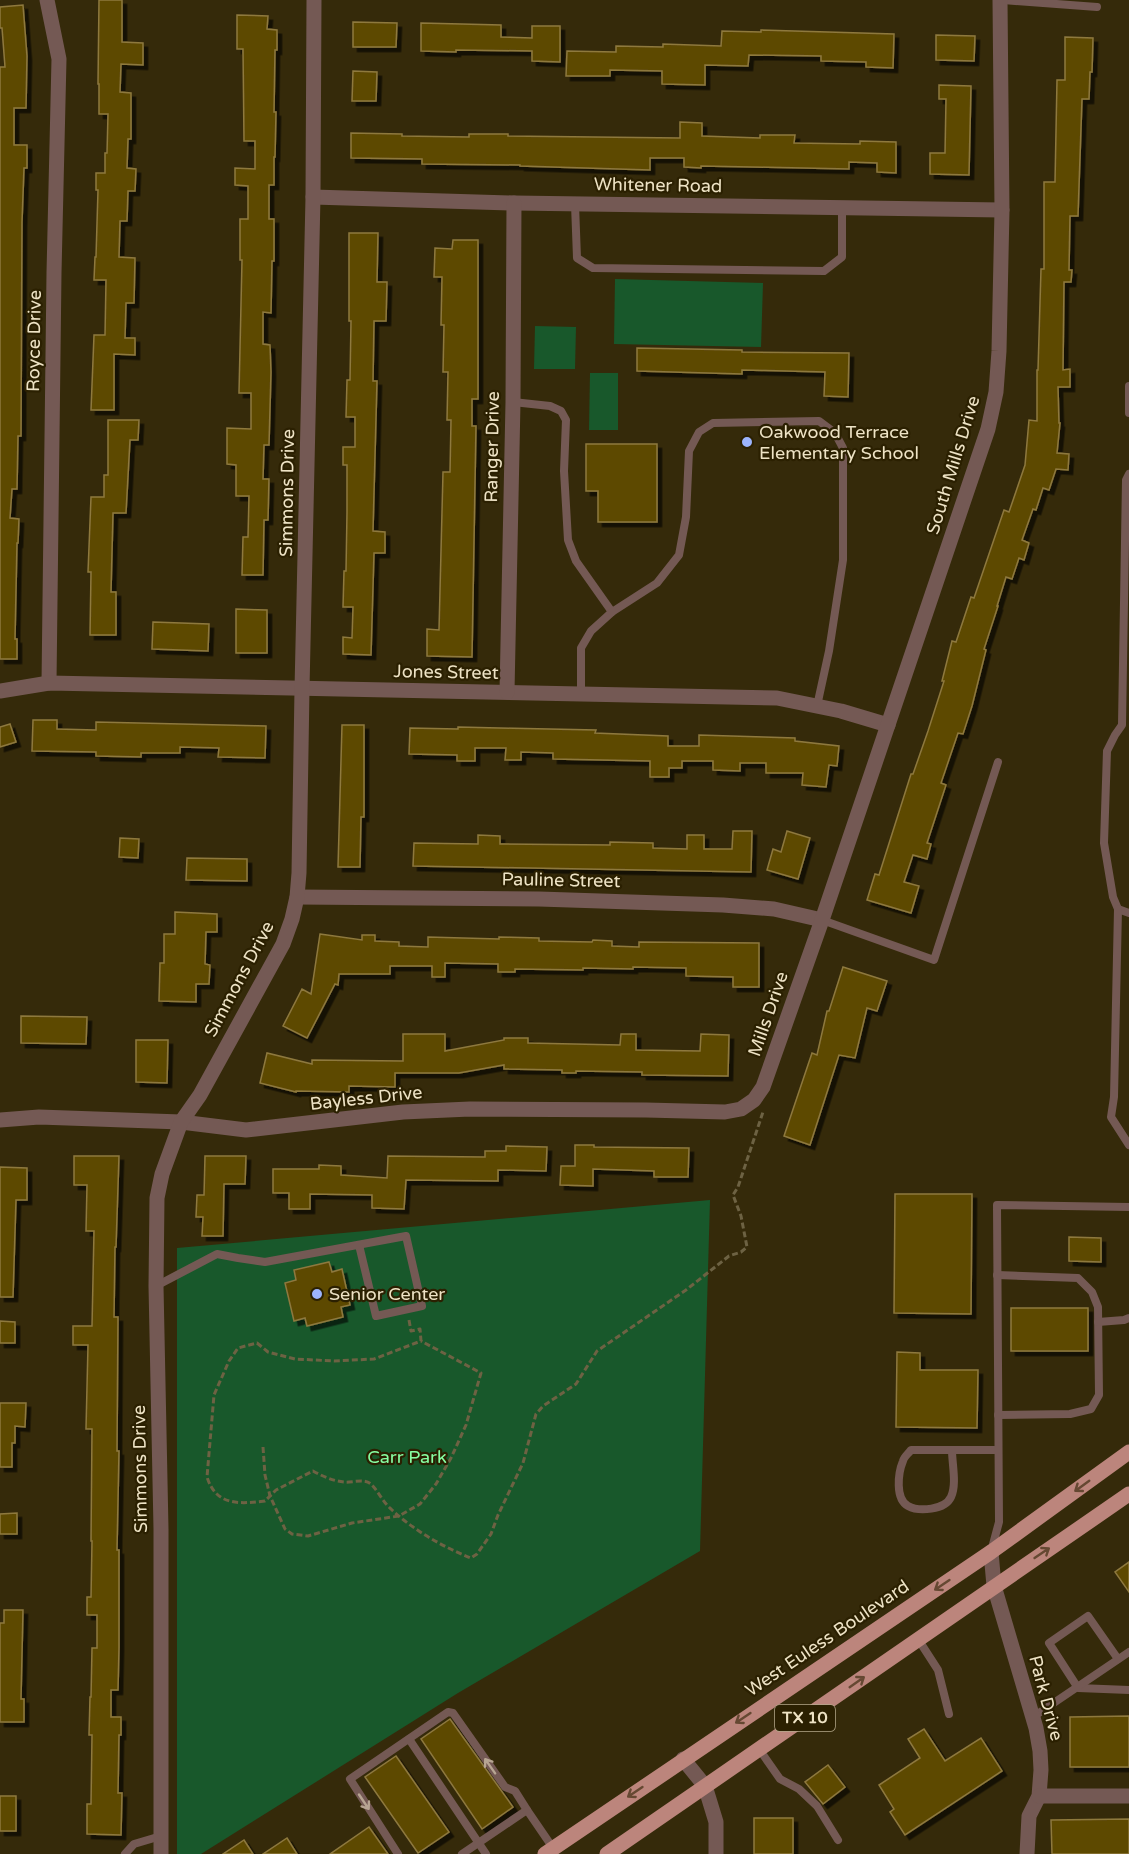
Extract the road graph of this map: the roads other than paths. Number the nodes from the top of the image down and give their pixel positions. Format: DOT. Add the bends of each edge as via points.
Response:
graph roads {
  1 [pos="47,0"];
  2 [pos="314,0"];
  3 [pos="1002,0"];
  4 [pos="1097,7"];
  5 [pos="313,196"];
  6 [pos="514,203"];
  7 [pos="575,204"];
  8 [pos="842,207"];
  9 [pos="1002,210"];
  10 [pos="1129,386"];
  11 [pos="513,402"];
  12 [pos="1129,413"];
  13 [pos="1129,474"];
  14 [pos="612,612"];
  15 [pos="48,683"];
  16 [pos="302,689"];
  17 [pos="0,691"];
  18 [pos="507,692"];
  19 [pos="581,693"];
  20 [pos="817,706"];
  21 [pos="888,724"];
  22 [pos="998,762"];
  23 [pos="297,897"];
  24 [pos="1118,909"];
  25 [pos="1129,913"];
  26 [pos="822,920"];
  27 [pos="737,1110"];
  28 [pos="0,1120"];
  29 [pos="181,1122"];
  30 [pos="1129,1145"];
  31 [pos="1129,1207"];
  32 [pos="359,1245"];
  33 [pos="998,1275"];
  34 [pos="156,1286"];
  35 [pos="1129,1318"];
  36 [pos="1098,1322"];
  37 [pos="998,1415"];
  38 [pos="952,1450"];
  39 [pos="998,1450"];
  40 [pos="1129,1452"];
  41 [pos="1129,1494"];
  42 [pos="991,1552"];
  43 [pos="994,1586"];
  44 [pos="918,1639"];
  45 [pos="1129,1652"];
  46 [pos="1119,1659"];
  47 [pos="1078,1688"];
  48 [pos="1129,1690"];
  49 [pos="950,1714"];
  50 [pos="1033,1717"];
  51 [pos="409,1738"];
  52 [pos="759,1749"];
  53 [pos="683,1759"];
  54 [pos="705,1786"];
  55 [pos="1129,1796"];
  56 [pos="1039,1797"];
  57 [pos="527,1810"];
  58 [pos="161,1836"];
  59 [pos="838,1840"];
  60 [pos="478,1843"];
  61 [pos="549,1851"];
  62 [pos="125,1854"];
  63 [pos="161,1854"];
  64 [pos="398,1854"];
  65 [pos="462,1854"];
  66 [pos="486,1854"];
  67 [pos="607,1854"];
  68 [pos="716,1854"];
  69 [pos="1027,1854"];
  1 -- 15 [label="street, Royce Drive" via="59,59"];
  2 -- 5 [label="street, Simmons Drive"];
  3 -- 4 [label="lane"];
  3 -- 9 [label="street, South Mills Drive"];
  5 -- 6 [label="street, Whitener Road"];
  5 -- 16 [label="street, Simmons Drive"];
  6 -- 7 [label="street, Whitener Road"];
  6 -- 11 [label="street, Ranger Drive"];
  7 -- 8 [label="street, Whitener Road"];
  7 -- 8 [label="lane" via="577,258 593,268 824,271 842,257"];
  8 -- 9 [label="street, Whitener Road"];
  9 -- 21 [label="street, South Mills Drive" via="999,351 988,429"];
  10 -- 12 [label="lane"];
  11 -- 14 [label="lane" via="550,406 561,411 566,420 568,540 576,561"];
  11 -- 18 [label="street, Ranger Drive"];
  13 -- 24 [label="lane" via="1122,725 1107,751 1104,843"];
  14 -- 19 [label="lane" via="591,631 581,648"];
  14 -- 20 [label="lane" via="657,583 678,555 686,517 689,451 699,432 713,423 819,421 835,433 843,448 843,560"];
  15 -- 16 [label="street, Jones Street"];
  15 -- 17 [label="street, Jones Street"];
  16 -- 18 [label="street, Jones Street"];
  16 -- 23 [label="street, Simmons Drive"];
  18 -- 19 [label="street, Jones Street"];
  19 -- 20 [label="street, Jones Street" via="777,698"];
  20 -- 21 [label="street, Jones Street"];
  21 -- 26 [label="street, South Mills Drive"];
  22 -- 26 [label="lane" via="934,960"];
  23 -- 26 [label="street, Pauline Street" via="723,905 774,909"];
  23 -- 29 [label="street, Simmons Drive" via="283,944 200,1095"];
  24 -- 25 [label="lane"];
  24 -- 30 [label="lane" via="1111,1117"];
  26 -- 27 [label="street, Mills Drive" via="763,1087 754,1100"];
  27 -- 29 [label="street, Bayless Drive" via="470,1109 403,1112 246,1130"];
  28 -- 29 [label="street, Bayless Drive" via="39,1117"];
  29 -- 34 [label="street, Simmons Drive" via="157,1198"];
  31 -- 33 [label="lane" via="997,1205"];
  32 -- 32 [label="lane" via="406,1236 423,1305 376,1316"];
  32 -- 34 [label="lane" via="265,1262 218,1254"];
  33 -- 36 [label="lane" via="1078,1278 1092,1292 1098,1306"];
  33 -- 37 [label="lane"];
  34 -- 58 [label="street, Simmons Drive"];
  35 -- 36 [label="lane"];
  36 -- 37 [label="lane" via="1099,1395 1091,1409 1070,1414"];
  37 -- 39 [label="lane"];
  38 -- 38 [label="lane" via="911,1450 903,1460 900,1475 900,1497 907,1505 918,1509 938,1507 950,1499"];
  38 -- 39 [label="lane"];
  39 -- 42 [label="lane" via="999,1522"];
  40 -- 42 [label="main road, West Euless Boulevard / TX 10, one-way"];
  43 -- 41 [label="main road, TX 10, one-way"];
  42 -- 43 [label="street, Park Drive"];
  42 -- 53 [label="main road, West Euless Boulevard / TX 10, one-way"];
  43 -- 44 [label="main road, TX 10"];
  43 -- 50 [label="street, Park Drive"];
  44 -- 49 [label="lane" via="938,1670"];
  52 -- 44 [label="main road, TX 10, one-way"];
  45 -- 46 [label="lane"];
  46 -- 47 [label="lane"];
  46 -- 47 [label="lane" via="1088,1616 1049,1643"];
  47 -- 48 [label="lane"];
  47 -- 50 [label="lane"];
  50 -- 56 [label="street, Park Drive" via="1041,1751"];
  57 -- 51 [label="lane, one-way" via="515,1791 505,1787 453,1713 448,1712"];
  51 -- 60 [label="lane"];
  51 -- 64 [label="lane, one-way" via="350,1779"];
  52 -- 54 [label="main road, TX 10"];
  52 -- 59 [label="lane" via="780,1779 799,1789 817,1806"];
  53 -- 54 [label="street"];
  53 -- 61 [label="main road, West Euless Boulevard / TX 10, one-way"];
  54 -- 67 [label="main road, TX 10"];
  54 -- 68 [label="street" via="716,1822"];
  55 -- 56 [label="street"];
  56 -- 69 [label="street, Park Drive" via="1029,1816"];
  57 -- 60 [label="lane"];
  57 -- 61 [label="lane"];
  58 -- 62 [label="lane" via="134,1844"];
  58 -- 63 [label="street, Simmons Drive"];
  60 -- 65 [label="lane"];
  60 -- 66 [label="lane"];
}
